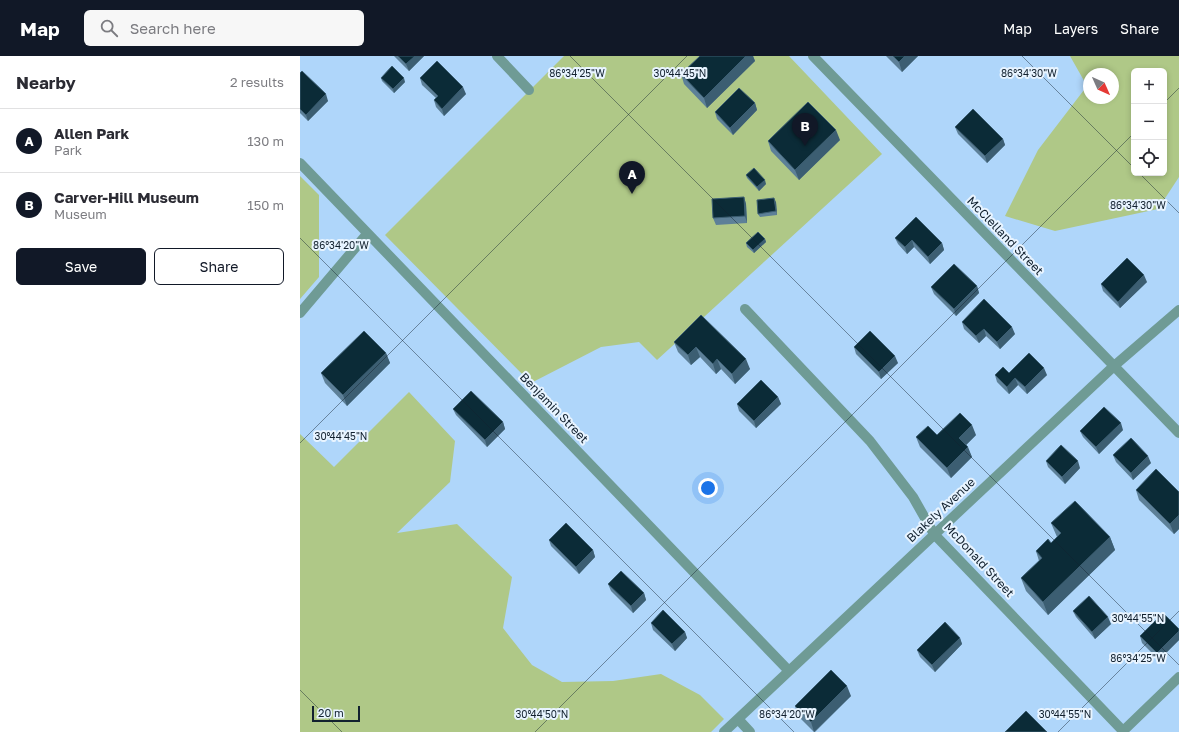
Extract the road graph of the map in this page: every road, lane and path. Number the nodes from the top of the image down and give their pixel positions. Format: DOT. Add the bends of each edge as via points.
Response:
graph roads {
  1 [pos="497,56"];
  2 [pos="813,56"];
  3 [pos="530,90"];
  4 [pos="300,163"];
  5 [pos="367,234"];
  6 [pos="745,309"];
  7 [pos="1179,310"];
  8 [pos="300,313"];
  9 [pos="1114,366"];
  10 [pos="1179,433"];
  11 [pos="934,534"];
  12 [pos="788,671"];
  13 [pos="1179,677"];
  14 [pos="738,719"];
  15 [pos="724,732"];
  16 [pos="750,732"];
  17 [pos="1123,732"];
  1 -- 3 [label="street"];
  2 -- 9 [label="street, McClelland Street"];
  4 -- 5 [label="street, Benjamin Street"];
  5 -- 8 [label="street"];
  5 -- 12 [label="street, Benjamin Street"];
  6 -- 11 [label="street, McDonald Street" via="870,441 914,497"];
  7 -- 9 [label="street, Blakely Avenue"];
  9 -- 10 [label="street, McClelland Street"];
  9 -- 11 [label="street, Blakely Avenue"];
  11 -- 12 [label="street, Blakely Avenue"];
  11 -- 17 [label="street, McDonald Street"];
  12 -- 14 [label="street, Blakely Avenue"];
  13 -- 17 [label="street"];
  14 -- 15 [label="street, Blakely Avenue"];
  14 -- 16 [label="street"];
}
